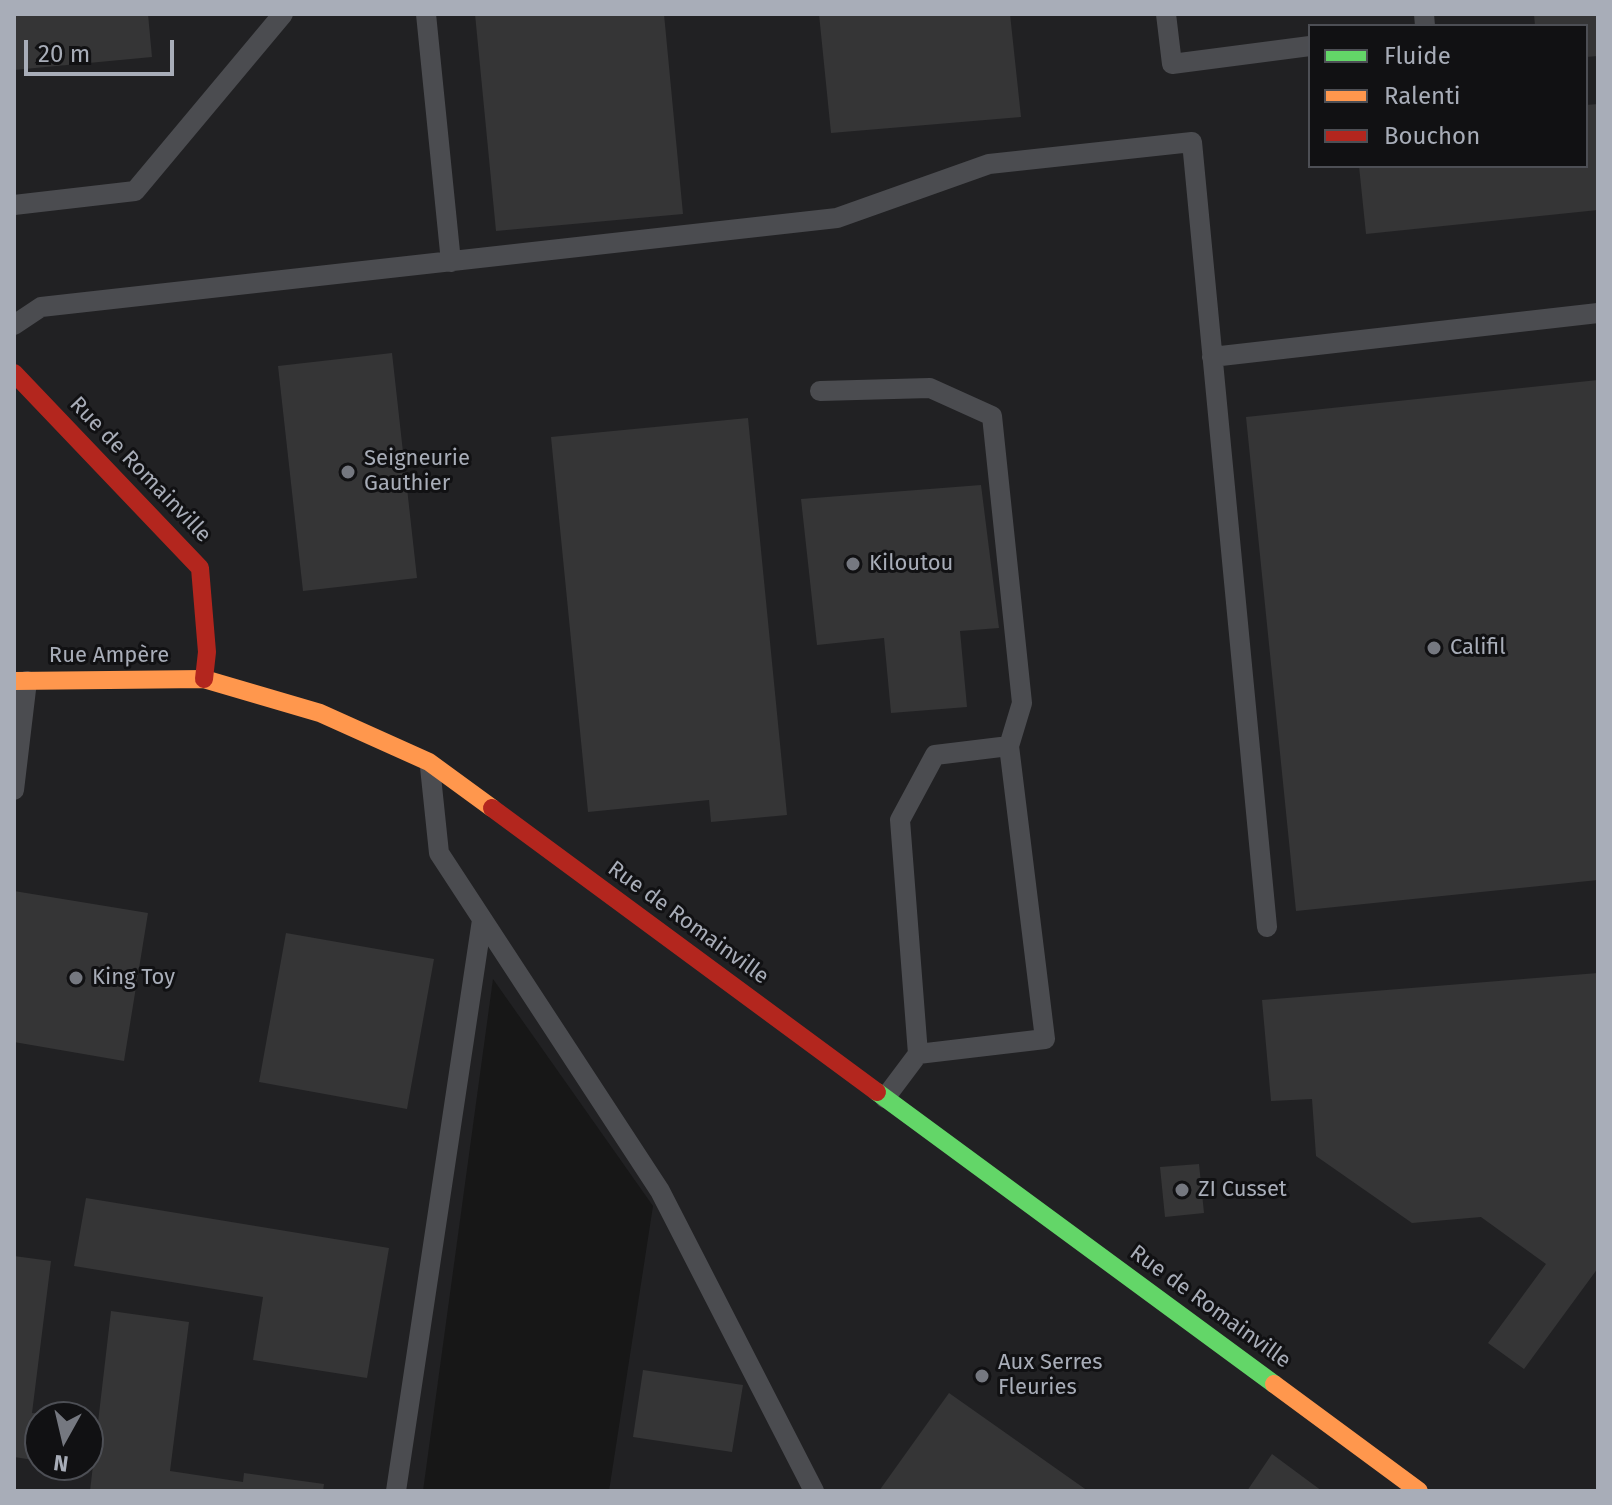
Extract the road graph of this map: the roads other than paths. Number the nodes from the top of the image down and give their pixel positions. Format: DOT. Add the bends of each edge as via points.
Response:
graph roads {
  1 [pos="283,14"];
  2 [pos="426,14"];
  3 [pos="1166,14"];
  4 [pos="1308,46"];
  5 [pos="14,205"];
  6 [pos="451,262"];
  7 [pos="1598,313"];
  8 [pos="14,325"];
  9 [pos="1212,357"];
  10 [pos="14,373"];
  11 [pos="820,391"];
  12 [pos="204,679"];
  13 [pos="21,681"];
  14 [pos="1009,746"];
  15 [pos="429,762"];
  16 [pos="14,790"];
  17 [pos="482,920"];
  18 [pos="1267,927"];
  19 [pos="918,1054"];
  20 [pos="885,1098"];
  21 [pos="396,1491"];
  22 [pos="814,1491"];
  23 [pos="1419,1491"];
  1 -- 5 [label="lane" via="135,191"];
  2 -- 6 [label="lane"];
  3 -- 4 [label="lane" via="1172,64"];
  6 -- 8 [label="lane" via="41,307"];
  6 -- 9 [label="lane" via="837,218 989,164 1192,142"];
  7 -- 9 [label="lane"];
  9 -- 18 [label="lane"];
  10 -- 12 [label="main road, Rue de Romainville" via="200,568"];
  11 -- 14 [label="lane" via="930,388 992,416 1022,703"];
  12 -- 13 [label="main road, Rue Ampère"];
  12 -- 15 [label="main road, Rue de Romainville" via="320,713"];
  13 -- 16 [label="lane"];
  14 -- 19 [label="lane" via="935,755 900,820"];
  14 -- 19 [label="lane" via="1045,1039"];
  15 -- 17 [label="lane" via="439,853"];
  15 -- 20 [label="main road, Rue de Romainville"];
  17 -- 21 [label="lane"];
  17 -- 22 [label="lane" via="660,1191"];
  19 -- 20 [label="lane"];
  20 -- 23 [label="main road, Rue de Romainville"];
}
